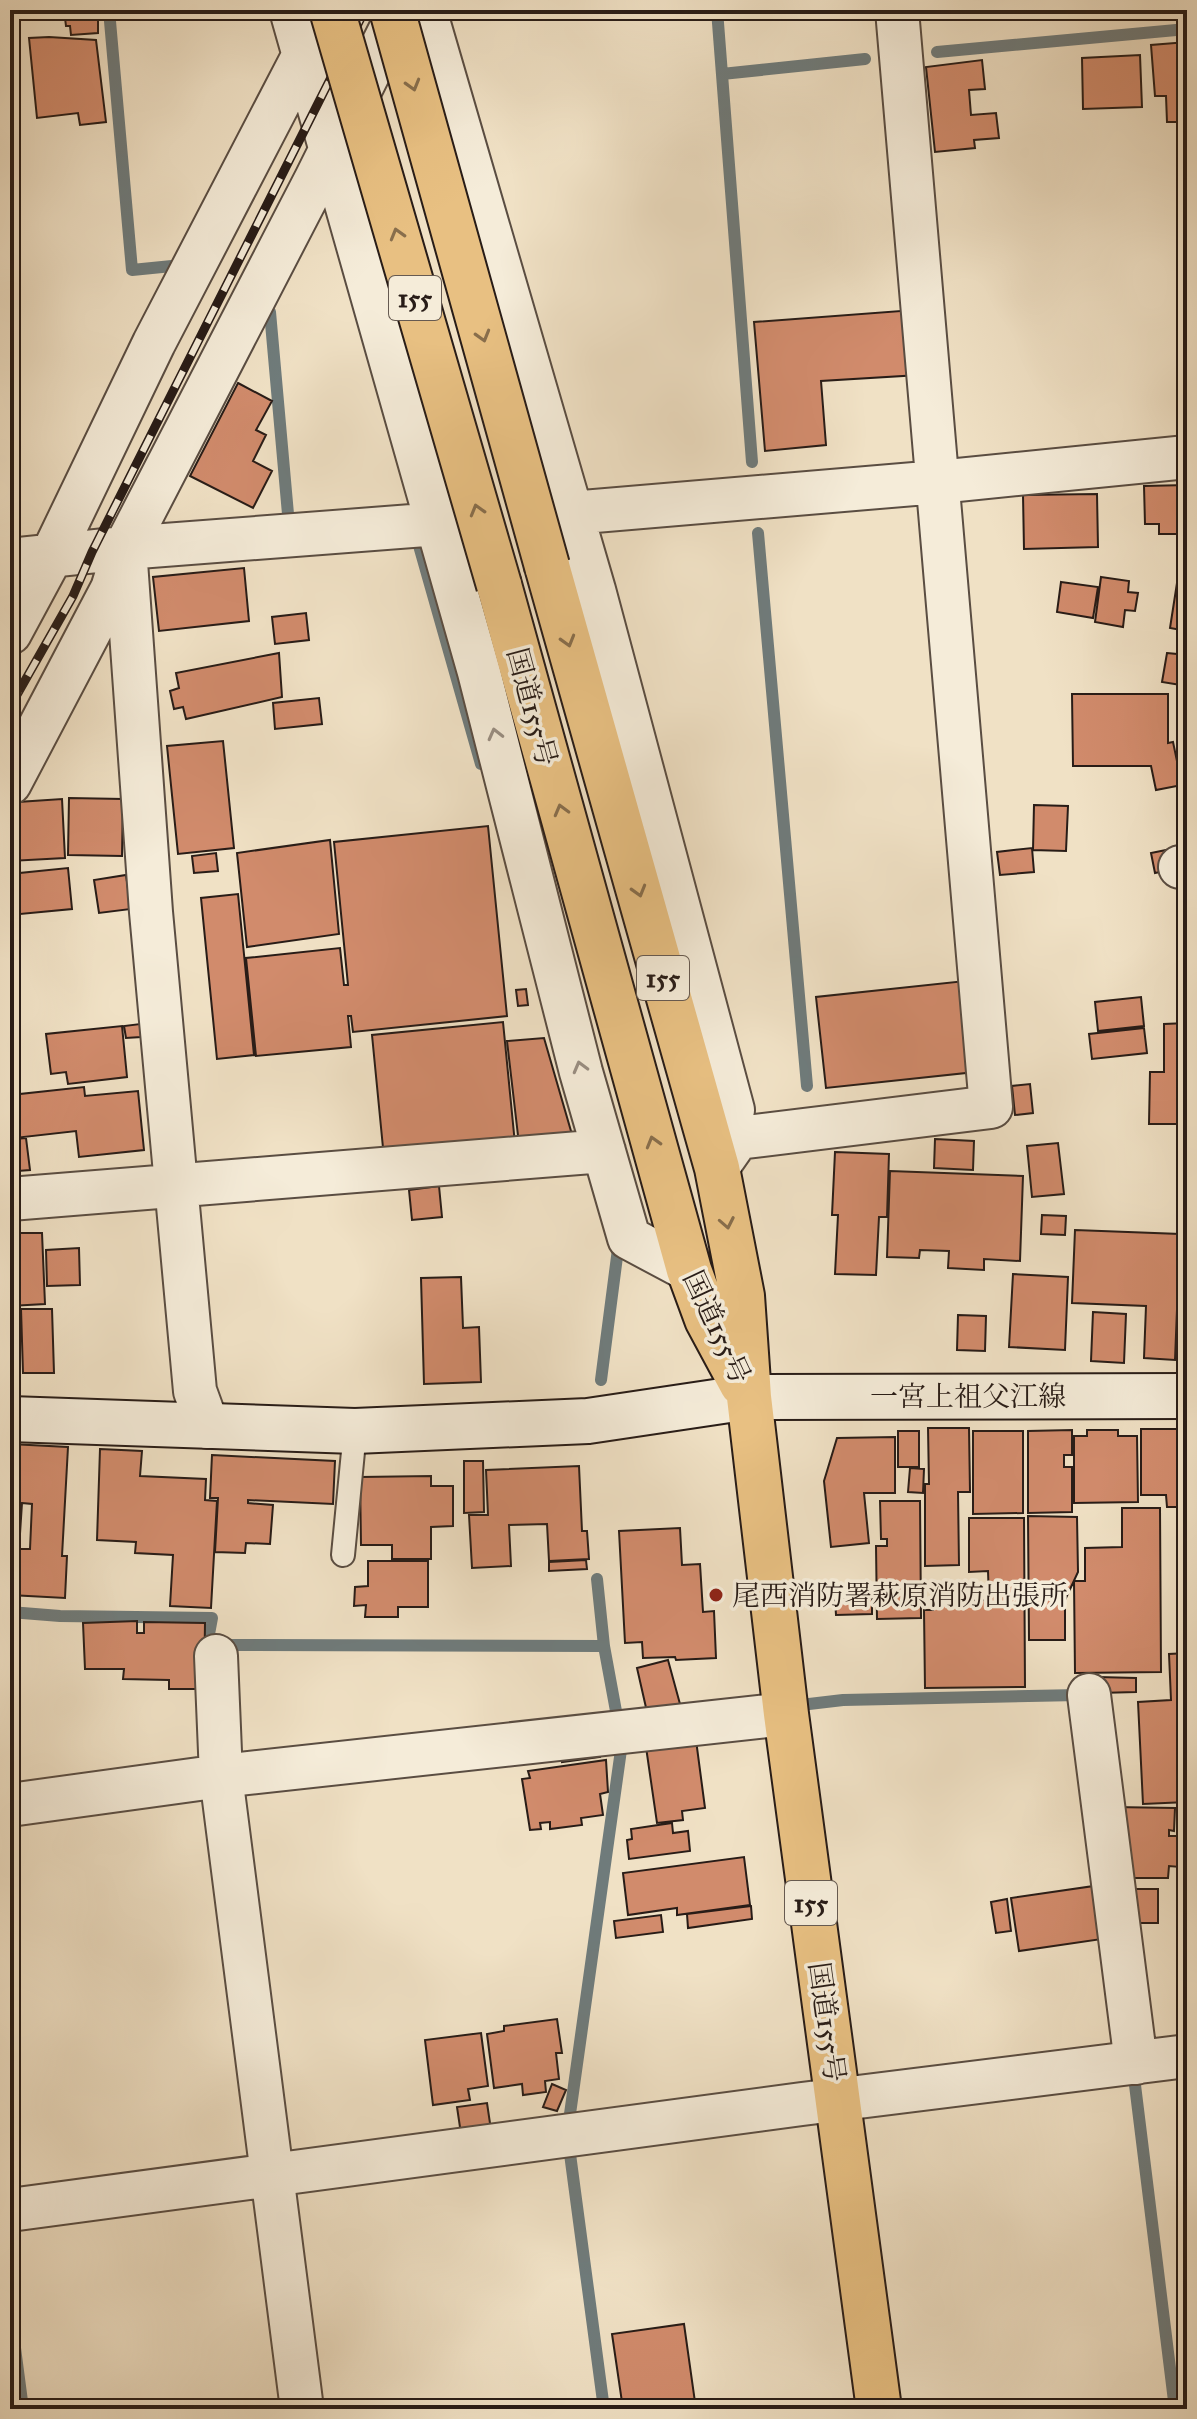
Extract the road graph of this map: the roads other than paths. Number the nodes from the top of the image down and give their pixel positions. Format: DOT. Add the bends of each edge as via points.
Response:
graph roads {
  1 [pos="291,10"];
  2 [pos="329,10"];
  3 [pos="392,10"];
  4 [pos="400,10"];
  5 [pos="419,10"];
  6 [pos="897,10"];
  7 [pos="428,30"];
  8 [pos="304,54"];
  9 [pos="331,150"];
  10 [pos="1187,457"];
  11 [pos="938,482"];
  12 [pos="571,513"];
  13 [pos="438,524"];
  14 [pos="125,548"];
  15 [pos="51,557"];
  16 [pos="10,560"];
  17 [pos="10,633"];
  18 [pos="10,783"];
  19 [pos="604,1151"];
  20 [pos="717,1168"];
  21 [pos="178,1186"];
  22 [pos="10,1199"];
  23 [pos="689,1270"];
  24 [pos="1187,1396"];
  25 [pos="749,1397"];
  26 [pos="10,1419"];
  27 [pos="208,1427"];
  28 [pos="355,1431"];
  29 [pos="343,1555"];
  30 [pos="216,1656"];
  31 [pos="1089,1695"];
  32 [pos="786,1714"];
  33 [pos="221,1776"];
  34 [pos="10,1805"];
  35 [pos="1187,2056"];
  36 [pos="1136,2063"];
  37 [pos="837,2100"];
  38 [pos="271,2176"];
  39 [pos="10,2210"];
  40 [pos="302,2409"];
  41 [pos="879,2409"];
  1 -- 8 [label="street"];
  2 -- 8 [label="street"];
  23 -- 2 [label="highway, 国道155号 / 155, one-way, bridge" via="499,585"];
  3 -- 20 [label="highway, 国道155号 / 155, one-way, bridge"];
  4 -- 9 [label="street"];
  5 -- 7 [label="street"];
  6 -- 11 [label="street"];
  7 -- 12 [label="street"];
  8 -- 9 [label="street"];
  8 -- 15 [label="street" via="154,343"];
  9 -- 13 [label="street"];
  9 -- 14 [label="street"];
  10 -- 11 [label="street"];
  11 -- 12 [label="street"];
  11 -- 20 [label="street" via="991,1107 738,1138"];
  12 -- 20 [label="street" via="733,1110"];
  13 -- 14 [label="street"];
  19 -- 13 [label="street, one-way"];
  14 -- 15 [label="street"];
  14 -- 18 [label="street" via="112,589"];
  14 -- 21 [label="street" via="151,912"];
  15 -- 16 [label="street"];
  15 -- 17 [label="street"];
  19 -- 21 [label="street"];
  19 -- 23 [label="street" via="629,1238"];
  20 -- 25 [label="highway, 国道155号 / 155, one-way" via="742,1296"];
  21 -- 22 [label="street"];
  21 -- 27 [label="street" via="195,1391"];
  23 -- 25 [label="highway, 国道155号 / 155" via="707,1319"];
  24 -- 25 [label="street, 一宮上祖父江線"];
  25 -- 28 [label="street, 一宮上祖父江線" via="588,1421"];
  25 -- 32 [label="highway, 国道155号 / 155"];
  26 -- 27 [label="street, 一宮上祖父江線"];
  27 -- 28 [label="street, 一宮上祖父江線"];
  28 -- 29 [label="lane"];
  30 -- 33 [label="street"];
  31 -- 36 [label="street"];
  32 -- 33 [label="street"];
  32 -- 37 [label="highway, 国道155号 / 155"];
  33 -- 34 [label="street"];
  33 -- 38 [label="street"];
  35 -- 36 [label="street"];
  36 -- 37 [label="street"];
  37 -- 38 [label="street"];
  37 -- 41 [label="highway, 国道155号 / 155"];
  38 -- 39 [label="street"];
  38 -- 40 [label="street"];
}
